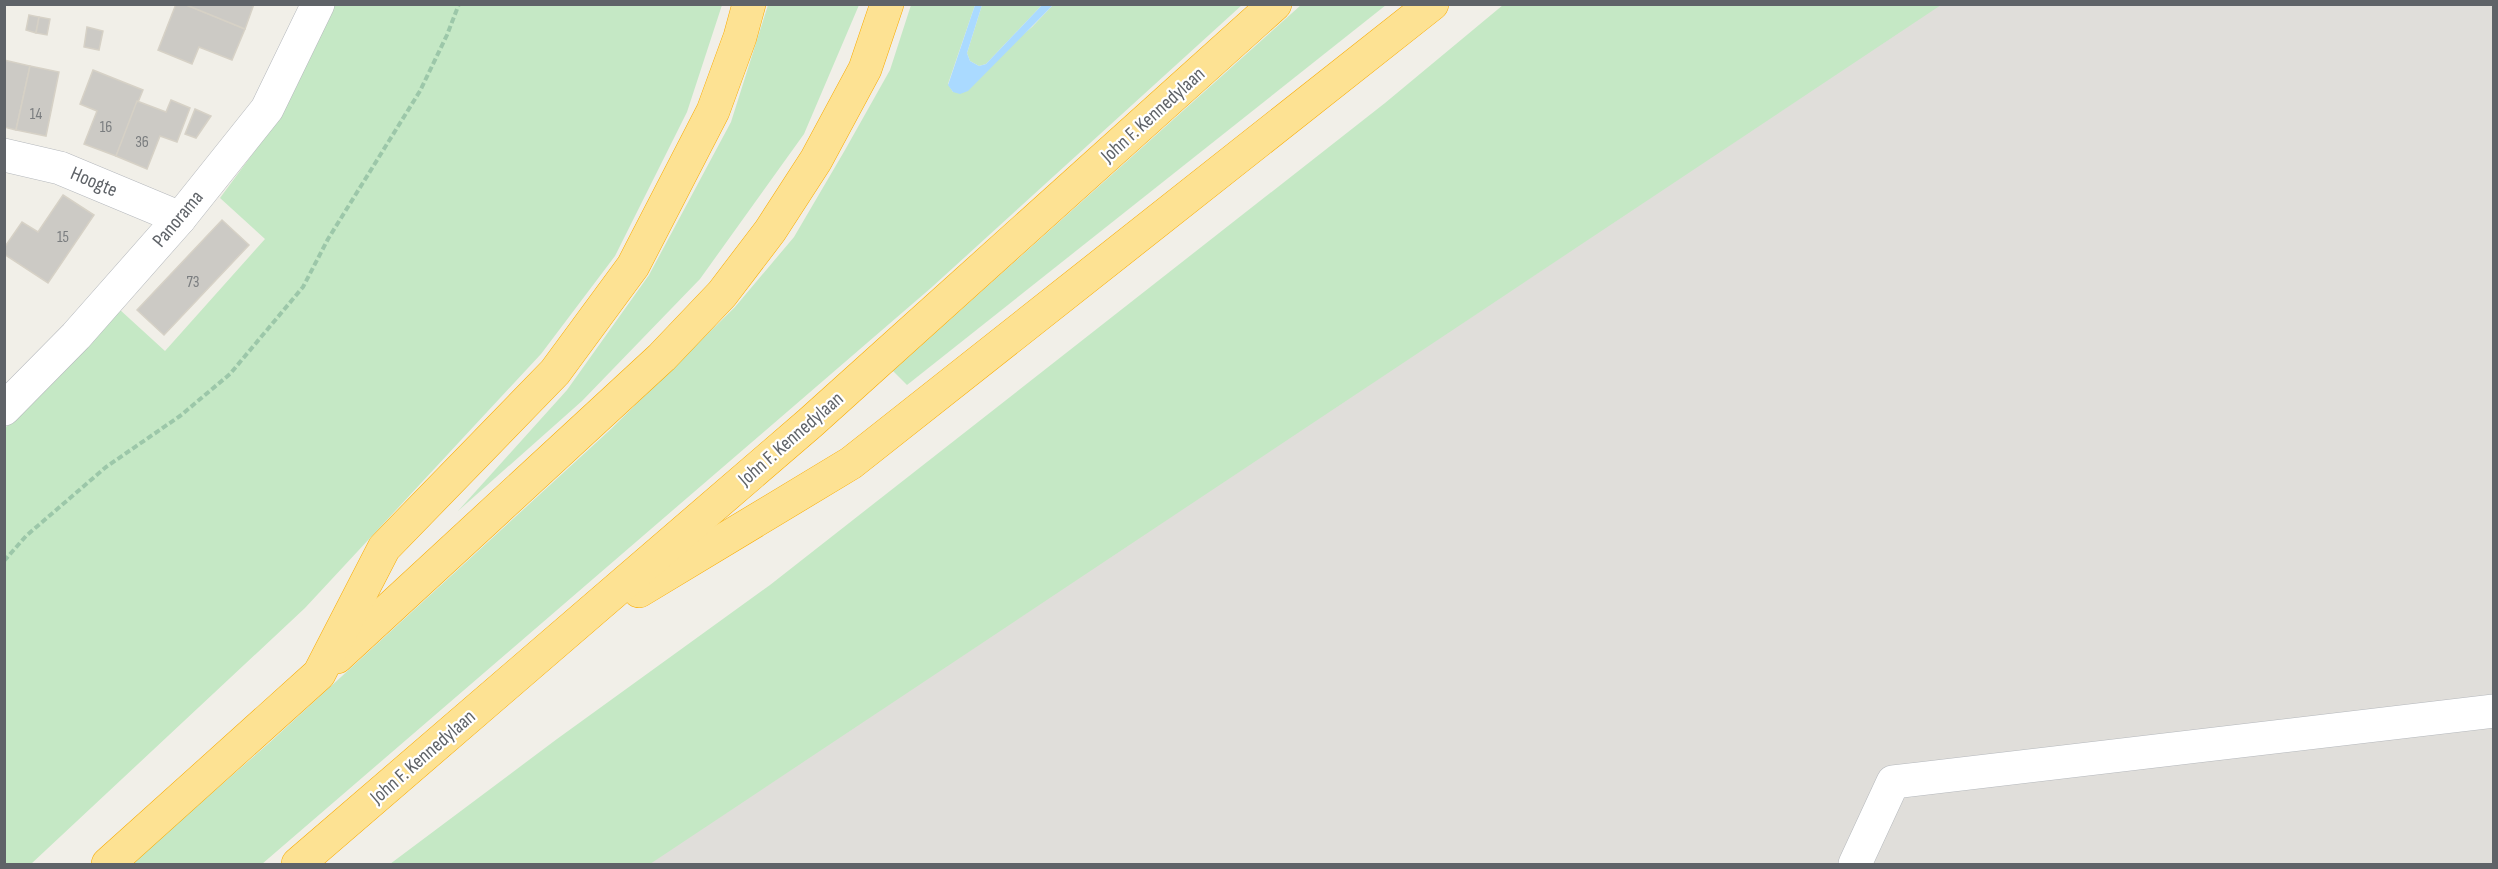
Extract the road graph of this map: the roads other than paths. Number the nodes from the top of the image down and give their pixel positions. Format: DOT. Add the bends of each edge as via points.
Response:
graph roads {
  1 [pos="318,4"];
  2 [pos="749,4"];
  3 [pos="888,4"];
  4 [pos="1275,4"];
  5 [pos="1432,4"];
  6 [pos="4,155"];
  7 [pos="180,218"];
  8 [pos="4,409"];
  9 [pos="558,641"];
  10 [pos="319,674"];
  11 [pos="2493,711"];
  12 [pos="108,864"];
  13 [pos="298,864"];
  14 [pos="1855,864"];
  1 -- 7 [label="street, Panorama" via="267,109"];
  2 -- 10 [label="highway" via="712,111 633,267 555,372 384,548"];
  3 -- 10 [label="highway" via="865,69 816,160 770,231 722,294 662,357"];
  4 -- 9 [label="highway, John F. Kennedylaan" via="945,304"];
  5 -- 9 [label="highway" via="851,463"];
  6 -- 7 [label="street, Hoogte" via="60,168"];
  7 -- 8 [label="street, Panorama" via="76,336"];
  9 -- 13 [label="highway, John F. Kennedylaan"];
  10 -- 12 [label="highway"];
  11 -- 14 [label="street" via="1893,782"];
}
